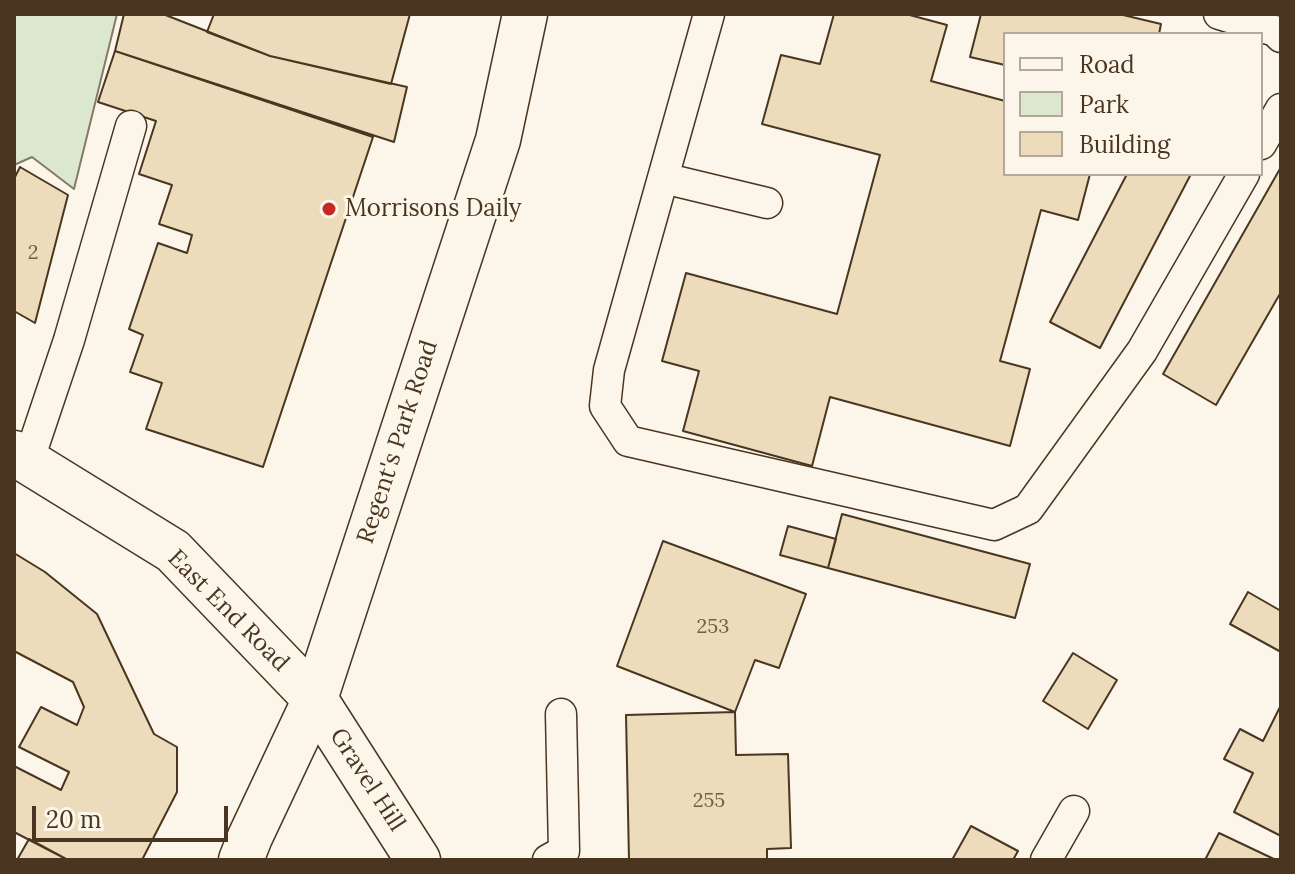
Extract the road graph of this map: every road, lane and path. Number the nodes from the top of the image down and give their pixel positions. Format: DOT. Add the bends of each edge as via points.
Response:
graph roads {
  1 [pos="525,14"];
  2 [pos="709,14"];
  3 [pos="1219,14"];
  4 [pos="1281,37"];
  5 [pos="1281,109"];
  6 [pos="131,126"];
  7 [pos="1263,140"];
  8 [pos="1243,176"];
  9 [pos="663,178"];
  10 [pos="767,203"];
  11 [pos="21,457"];
  12 [pos="315,699"];
  13 [pos="561,714"];
  14 [pos="1074,811"];
  15 [pos="241,860"];
  16 [pos="418,860"];
  17 [pos="548,860"];
  18 [pos="1046,860"];
  1 -- 12 [label="main road, Regent's Park Road" via="498,140"];
  2 -- 9 [label="lane"];
  3 -- 4 [label="lane"];
  5 -- 7 [label="lane"];
  6 -- 11 [label="lane" via="69,340"];
  8 -- 9 [label="lane" via="1142,351 1028,509 994,525 628,441 605,406 609,370"];
  9 -- 10 [label="lane"];
  11 -- 12 [label="main road, East End Road" via="173,551"];
  12 -- 15 [label="main road, Regent's Park Road"];
  12 -- 16 [label="main road, Gravel Hill"];
  13 -- 17 [label="lane" via="564,851"];
  14 -- 18 [label="lane"];
}
